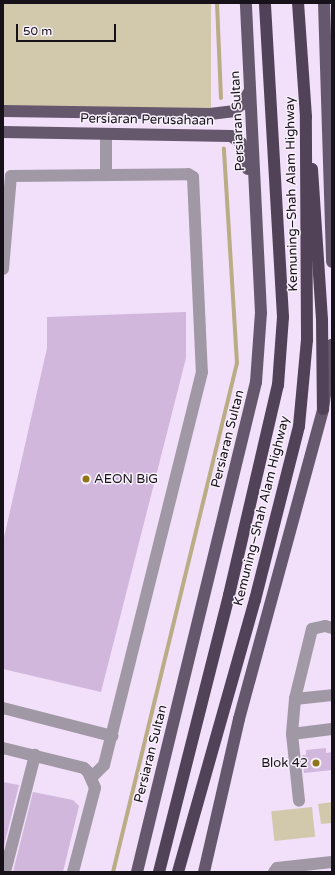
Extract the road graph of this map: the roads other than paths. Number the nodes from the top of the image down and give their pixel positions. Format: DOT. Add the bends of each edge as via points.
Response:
graph roads {
  1 [pos="246,3"];
  2 [pos="265,3"];
  3 [pos="298,3"];
  4 [pos="324,3"];
  5 [pos="250,90"];
  6 [pos="3,111"];
  7 [pos="306,116"];
  8 [pos="3,132"];
  9 [pos="106,134"];
  10 [pos="106,175"];
  11 [pos="256,213"];
  12 [pos="332,262"];
  13 [pos="3,269"];
  14 [pos="332,345"];
  15 [pos="323,409"];
  16 [pos="332,628"];
  17 [pos="332,695"];
  18 [pos="295,699"];
  19 [pos="3,708"];
  20 [pos="332,729"];
  21 [pos="292,734"];
  22 [pos="112,736"];
  23 [pos="3,748"];
  24 [pos="35,755"];
  25 [pos="91,778"];
  26 [pos="299,801"];
  27 [pos="332,862"];
  28 [pos="5,872"];
  29 [pos="73,872"];
  30 [pos="137,872"];
  31 [pos="159,872"];
  32 [pos="178,872"];
  33 [pos="204,872"];
  34 [pos="274,872"];
  1 -- 5 [label="main road, Persiaran Sultan"];
  2 -- 31 [label="highway, Kemuning–Shah Alam Highway" via="283,317 278,385 229,595"];
  3 -- 7 [label="highway, Kemuning–Shah Alam Highway"];
  4 -- 12 [label="main road"];
  5 -- 6 [label="main road, Persiaran Perusahaan" via="242,104 233,111 210,114"];
  5 -- 11 [label="main road, Persiaran Sultan"];
  7 -- 15 [label="highway" via="319,254"];
  7 -- 32 [label="highway, Kemuning–Shah Alam Highway" via="307,340 299,426 254,600"];
  8 -- 9 [label="main road, Persiaran Perusahaan"];
  9 -- 10 [label="street"];
  9 -- 11 [label="main road, Persiaran Perusahaan" via="231,136 241,143 246,157"];
  10 -- 13 [label="street" via="11,176"];
  10 -- 22 [label="street" via="188,174 192,177 202,372"];
  11 -- 30 [label="main road, Persiaran Sultan" via="261,312 256,382"];
  14 -- 15 [label="main road"];
  15 -- 33 [label="main road" via="239,720"];
  16 -- 18 [label="street" via="312,628"];
  17 -- 18 [label="street"];
  18 -- 21 [label="street"];
  19 -- 22 [label="street"];
  20 -- 21 [label="street"];
  21 -- 26 [label="street"];
  22 -- 25 [label="street" via="104,765"];
  23 -- 24 [label="street"];
  24 -- 25 [label="street" via="84,768"];
  24 -- 28 [label="street"];
  25 -- 29 [label="street" via="95,788"];
  27 -- 34 [label="street" via="277,868"];
}
